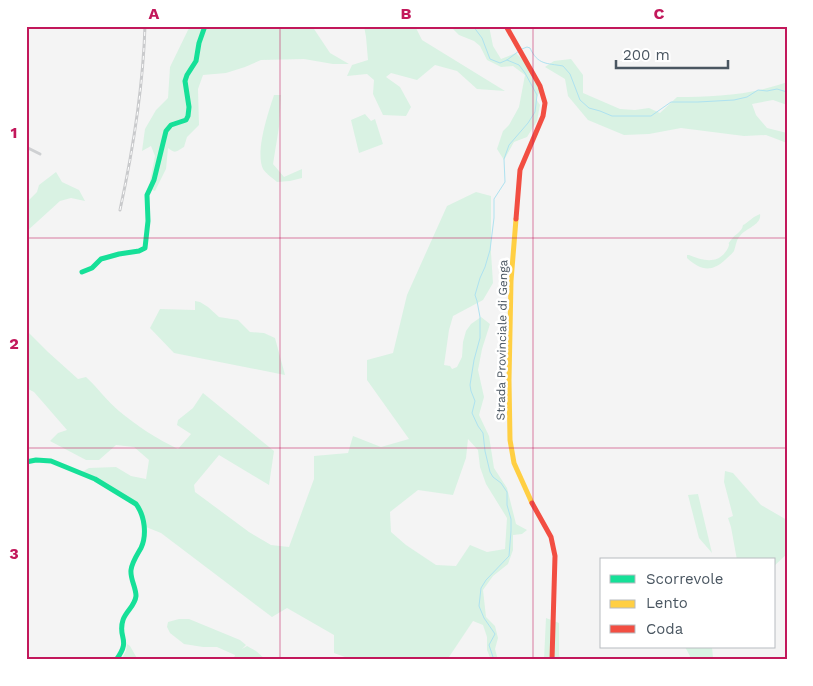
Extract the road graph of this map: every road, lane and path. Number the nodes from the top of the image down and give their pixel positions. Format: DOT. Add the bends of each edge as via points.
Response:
graph roads {
  1 [pos="205,26"];
  2 [pos="506,26"];
  3 [pos="26,146"];
  4 [pos="40,154"];
  5 [pos="82,272"];
  6 [pos="26,462"];
  7 [pos="116,660"];
  8 [pos="552,660"];
  1 -- 5 [label="main road" via="196,59 186,78 190,113 186,120 171,125 166,131 147,195 145,248 101,259"];
  2 -- 8 [label="main road, Strada Provinciale di Genga" via="540,86 545,103 543,116 520,170 511,281 509,380 510,440 514,463 551,537 556,556"];
  3 -- 4 [label="street"];
  6 -- 7 [label="main road" via="51,461 95,479 140,508 144,534 131,571 136,598 122,621 124,649"];
}
